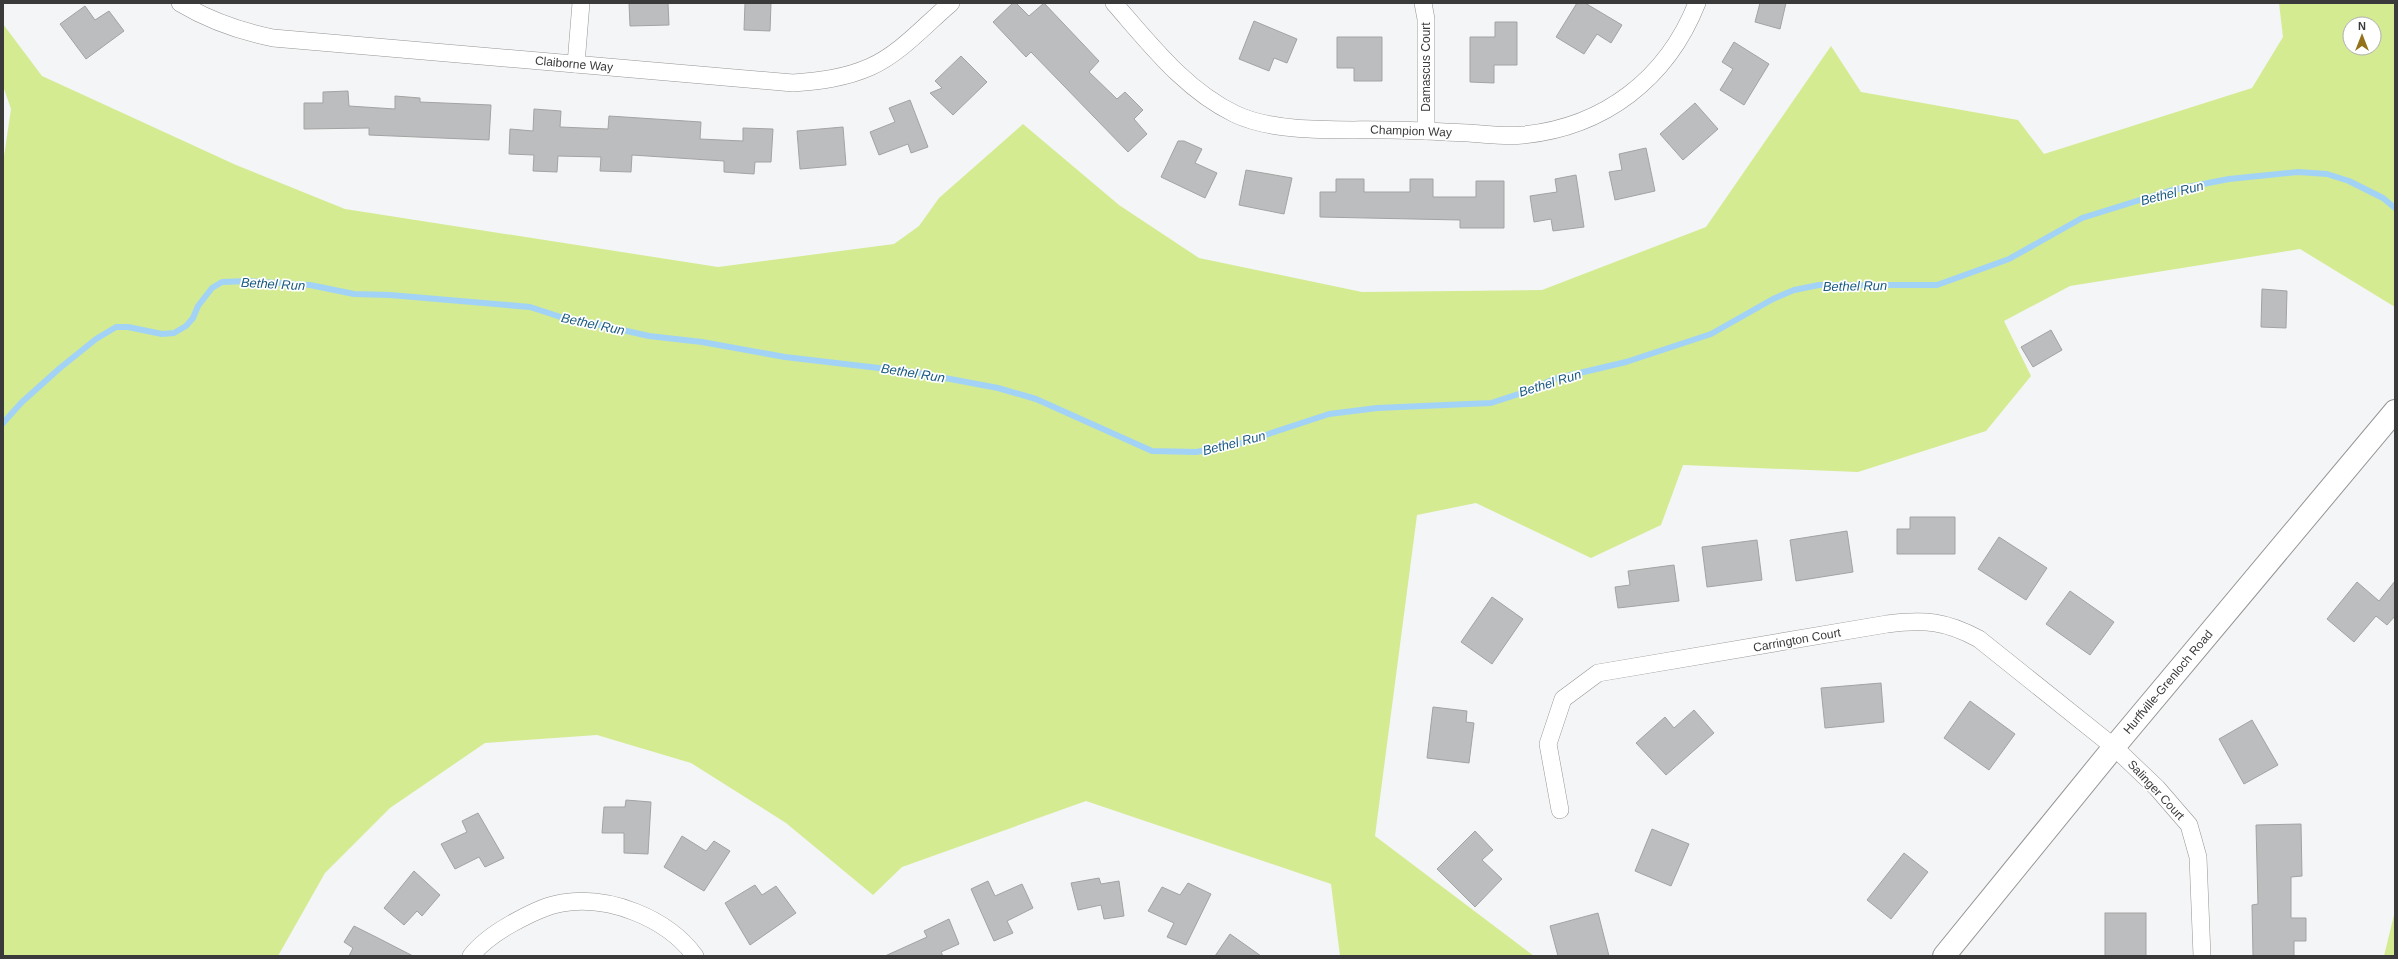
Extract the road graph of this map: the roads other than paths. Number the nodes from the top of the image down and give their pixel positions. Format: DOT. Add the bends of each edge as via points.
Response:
graph roads {
  1 [pos="180,3"];
  2 [pos="581,3"];
  3 [pos="951,3"];
  4 [pos="1114,3"];
  5 [pos="1423,3"];
  6 [pos="1697,3"];
  7 [pos="576,64"];
  8 [pos="1426,131"];
  9 [pos="2395,411"];
  10 [pos="2114,747"];
  11 [pos="1560,810"];
  12 [pos="470,956"];
  13 [pos="695,956"];
  14 [pos="1944,956"];
  15 [pos="2202,956"];
  1 -- 7 [label="street, Claiborne Way" via="216,22 244,32 273,38"];
  2 -- 7 [label="street"];
  3 -- 7 [label="street, Claiborne Way" via="881,61 847,76 822,81 763,82"];
  4 -- 8 [label="street, Champion Way" via="1187,82 1219,105 1237,114 1254,120 1301,128"];
  5 -- 8 [label="street, Damascus Court" via="1426,19"];
  6 -- 8 [label="street, Champion Way" via="1678,42 1664,62 1647,81 1604,111 1576,123 1522,135"];
  9 -- 10 [label="main road, Hurffville-Grenloch Road"];
  10 -- 11 [label="street, Carrington Court" via="1979,639 1960,628 1938,622 1913,621 1598,673 1563,699 1548,744"];
  10 -- 14 [label="main road, Hurffville-Grenloch Road"];
  10 -- 15 [label="street, Salinger Court" via="2157,788 2189,825 2198,857"];
  12 -- 13 [label="street" via="502,929 535,911 562,903 593,903 627,908 660,923 685,942"];
}
